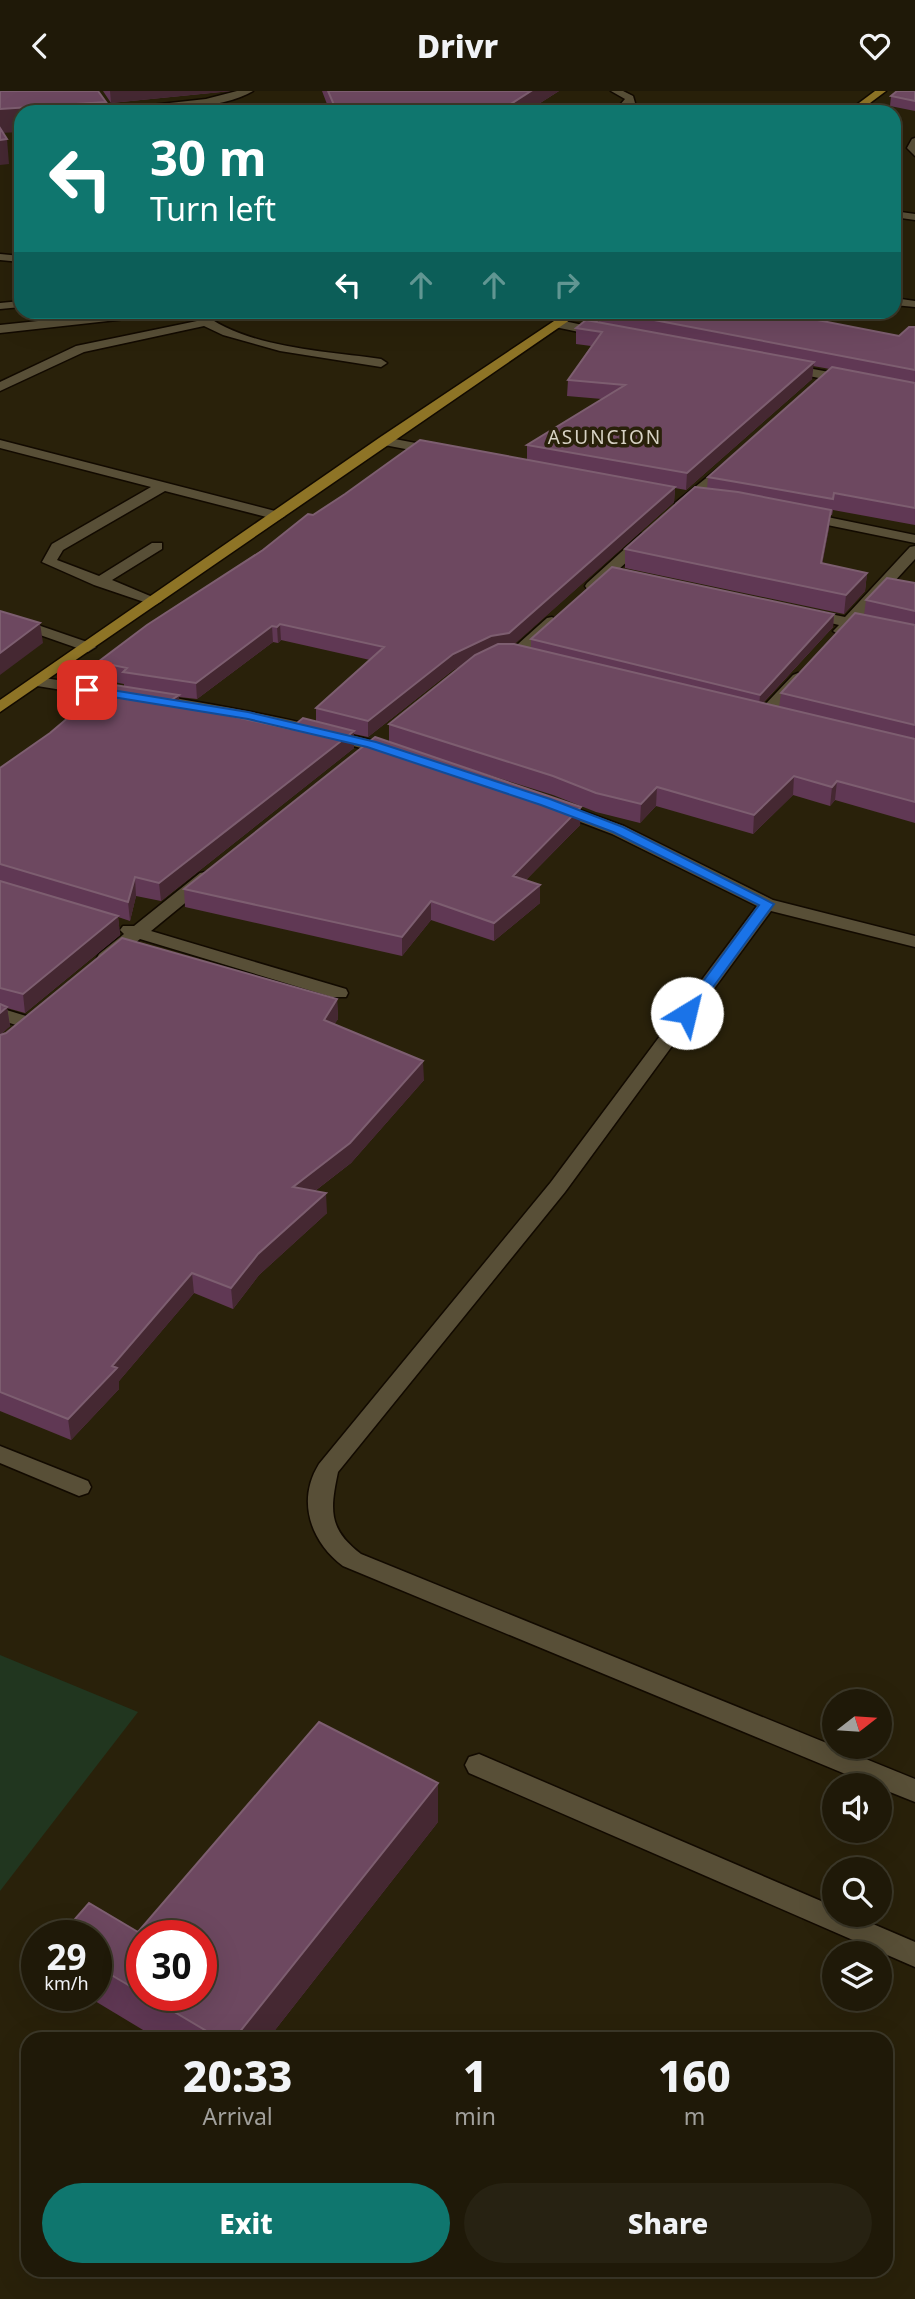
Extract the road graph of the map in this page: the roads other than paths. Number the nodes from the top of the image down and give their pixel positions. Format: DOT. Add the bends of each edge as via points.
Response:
graph roads {
  1 [pos="248,91"];
  2 [pos="615,91"];
  3 [pos="881,91"];
  4 [pos="179,105"];
  5 [pos="628,105"];
  6 [pos="862,105"];
  7 [pos="915,141"];
  8 [pos="915,153"];
  9 [pos="95,319"];
  10 [pos="199,319"];
  11 [pos="566,319"];
  12 [pos="202,323"];
  13 [pos="559,324"];
  14 [pos="0,329"];
  15 [pos="621,336"];
  16 [pos="381,363"];
  17 [pos="774,366"];
  18 [pos="865,383"];
  19 [pos="0,387"];
  20 [pos="384,441"];
  21 [pos="0,444"];
  22 [pos="450,454"];
  23 [pos="739,454"];
  24 [pos="163,486"];
  25 [pos="683,497"];
  26 [pos="713,500"];
  27 [pos="792,514"];
  28 [pos="278,516"];
  29 [pos="915,538"];
  30 [pos="157,546"];
  31 [pos="915,550"];
  32 [pos="99,582"];
  33 [pos="581,596"];
  34 [pos="155,601"];
  35 [pos="795,611"];
  36 [pos="562,613"];
  37 [pos="0,616"];
  38 [pos="849,622"];
  39 [pos="915,637"];
  40 [pos="832,641"];
  41 [pos="88,647"];
  42 [pos="514,655"];
  43 [pos="494,656"];
  44 [pos="540,661"];
  45 [pos="806,669"];
  46 [pos="37,683"];
  47 [pos="0,707"];
  48 [pos="763,716"];
  49 [pos="393,727"];
  50 [pos="371,744"];
  51 [pos="409,757"];
  52 [pos="350,762"];
  53 [pos="533,798"];
  54 [pos="222,864"];
  55 [pos="767,904"];
  56 [pos="112,925"];
  57 [pos="137,933"];
  58 [pos="915,942"];
  59 [pos="97,965"];
  60 [pos="339,993"];
  61 [pos="0,1014"];
  62 [pos="10,1039"];
  63 [pos="0,1454"];
  64 [pos="79,1487"];
  65 [pos="479,1765"];
  66 [pos="915,1791"];
  67 [pos="915,1955"];
  1 -- 4 [label="street"];
  2 -- 5 [label="street" via="630,99"];
  3 -- 6 [label="main road"];
  7 -- 8 [label="street"];
  9 -- 14 [label="street"];
  10 -- 12 [label="street"];
  11 -- 13 [label="main road"];
  12 -- 16 [label="street" via="256,341"];
  12 -- 19 [label="street" via="80,349"];
  13 -- 15 [label="street"];
  13 -- 20 [label="main road"];
  17 -- 18 [label="street" via="822,380"];
  20 -- 22 [label="street"];
  20 -- 28 [label="main road"];
  21 -- 24 [label="street"];
  23 -- 25 [label="street"];
  24 -- 28 [label="street"];
  24 -- 32 [label="street" via="57,547 49,562"];
  25 -- 26 [label="street"];
  25 -- 33 [label="street" via="616,572"];
  27 -- 29 [label="street"];
  28 -- 34 [label="main road"];
  30 -- 32 [label="street"];
  31 -- 38 [label="street"];
  32 -- 34 [label="street"];
  34 -- 41 [label="main road"];
  35 -- 38 [label="street"];
  36 -- 42 [label="street"];
  37 -- 41 [label="street"];
  38 -- 39 [label="street"];
  38 -- 40 [label="street"];
  41 -- 46 [label="main road"];
  42 -- 43 [label="street"];
  42 -- 44 [label="street"];
  45 -- 48 [label="street"];
  46 -- 47 [label="main road"];
  46 -- 50 [label="street" via="248,715"];
  49 -- 50 [label="street"];
  50 -- 51 [label="street"];
  50 -- 52 [label="street"];
  53 -- 55 [label="street" via="618,830"];
  54 -- 57 [label="street"];
  55 -- 58 [label="street"];
  55 -- 66 [label="street" via="558,1187 327,1469 320,1520 336,1550 352,1560"];
  56 -- 57 [label="street"];
  57 -- 59 [label="street"];
  57 -- 60 [label="street"];
  61 -- 62 [label="street" via="34,1019"];
  63 -- 64 [label="street"];
  65 -- 67 [label="street"];
}
